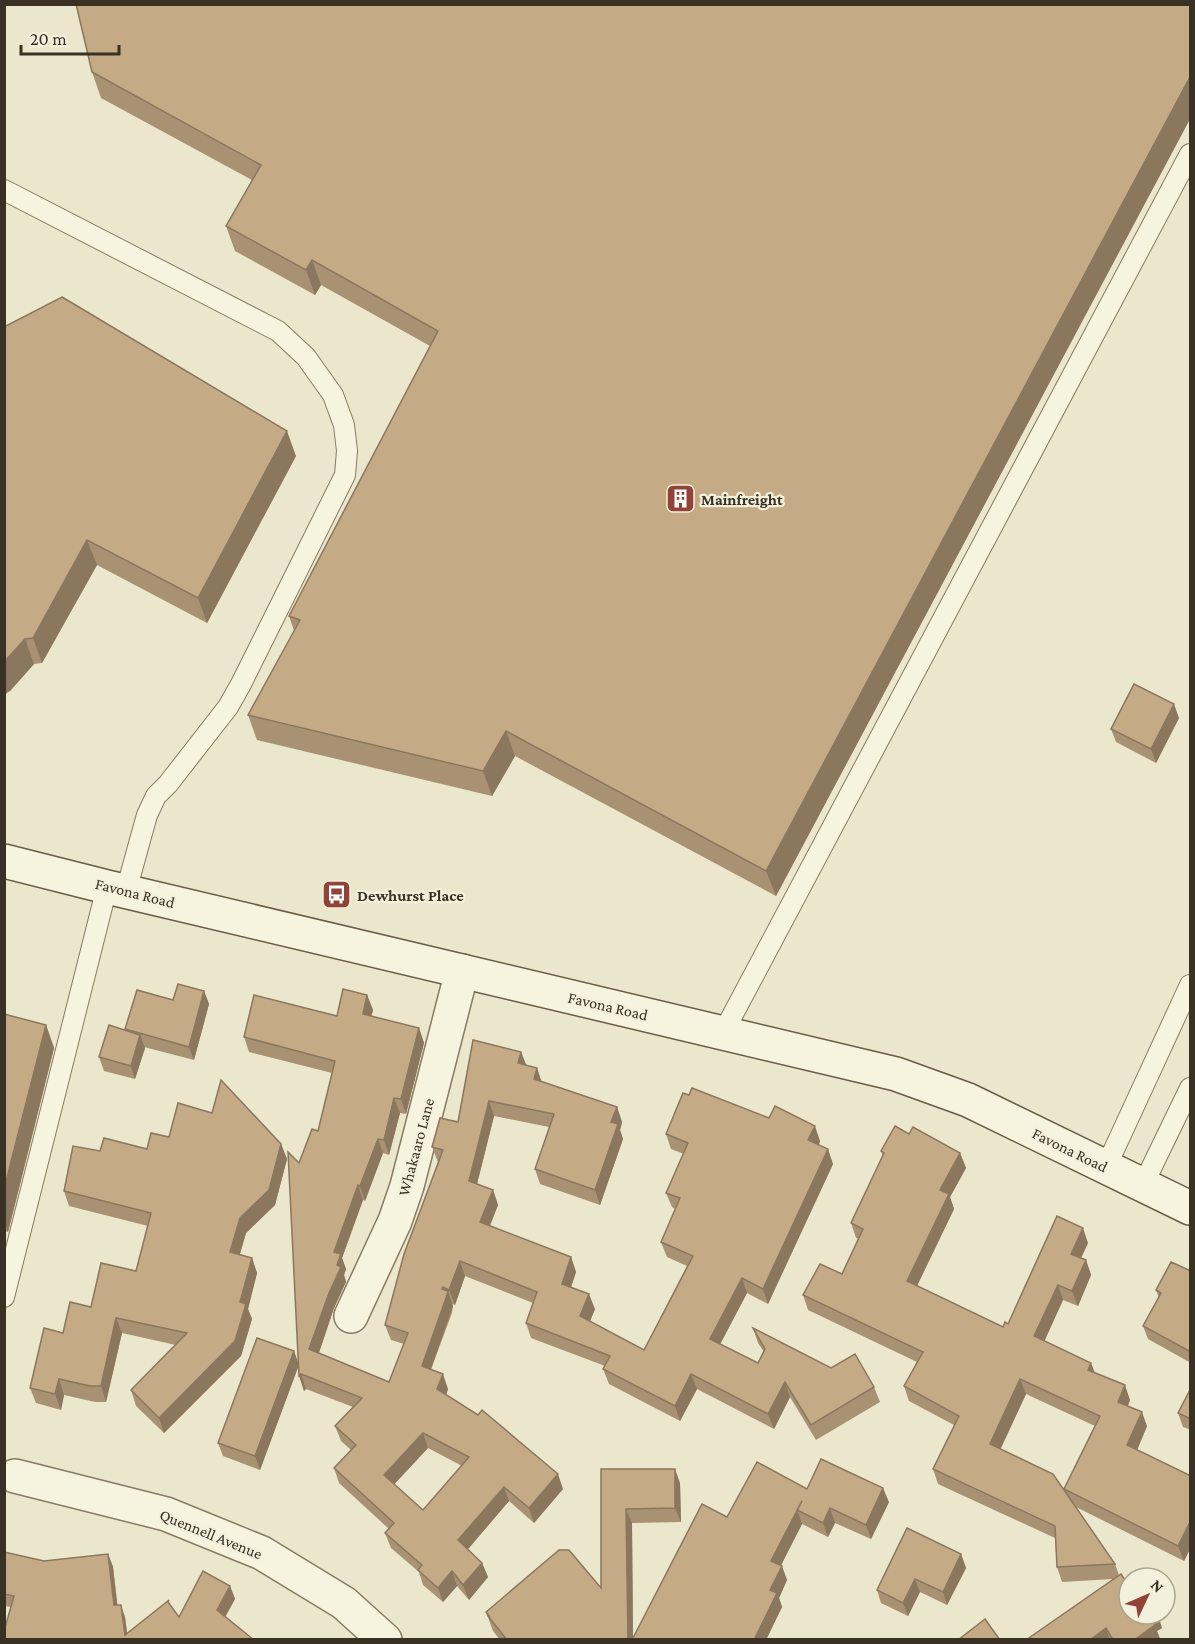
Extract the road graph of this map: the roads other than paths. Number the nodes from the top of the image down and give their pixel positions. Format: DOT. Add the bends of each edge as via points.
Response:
graph roads {
  1 [pos="1191,154"];
  2 [pos="4,190"];
  3 [pos="4,861"];
  4 [pos="117,889"];
  5 [pos="462,971"];
  6 [pos="1191,985"];
  7 [pos="723,1033"];
  8 [pos="1191,1088"];
  9 [pos="1106,1167"];
  10 [pos="1143,1185"];
  11 [pos="1191,1208"];
  12 [pos="4,1297"];
  13 [pos="351,1316"];
  14 [pos="15,1476"];
  15 [pos="385,1640"];
  1 -- 7 [label="lane"];
  2 -- 4 [label="lane" via="278,331 306,357 333,395 344,425 345,475 242,684 156,796"];
  3 -- 4 [label="main road, Favona Road"];
  4 -- 5 [label="main road, Favona Road"];
  4 -- 12 [label="lane"];
  5 -- 7 [label="main road, Favona Road"];
  5 -- 13 [label="main road, Whakaaro Lane" via="407,1186"];
  6 -- 9 [label="lane"];
  7 -- 9 [label="main road, Favona Road" via="896,1074 968,1100"];
  8 -- 10 [label="lane"];
  9 -- 10 [label="main road, Favona Road"];
  10 -- 11 [label="main road, Favona Road"];
  14 -- 15 [label="main road, Quennell Avenue" via="166,1514 262,1553 344,1603"];
}
